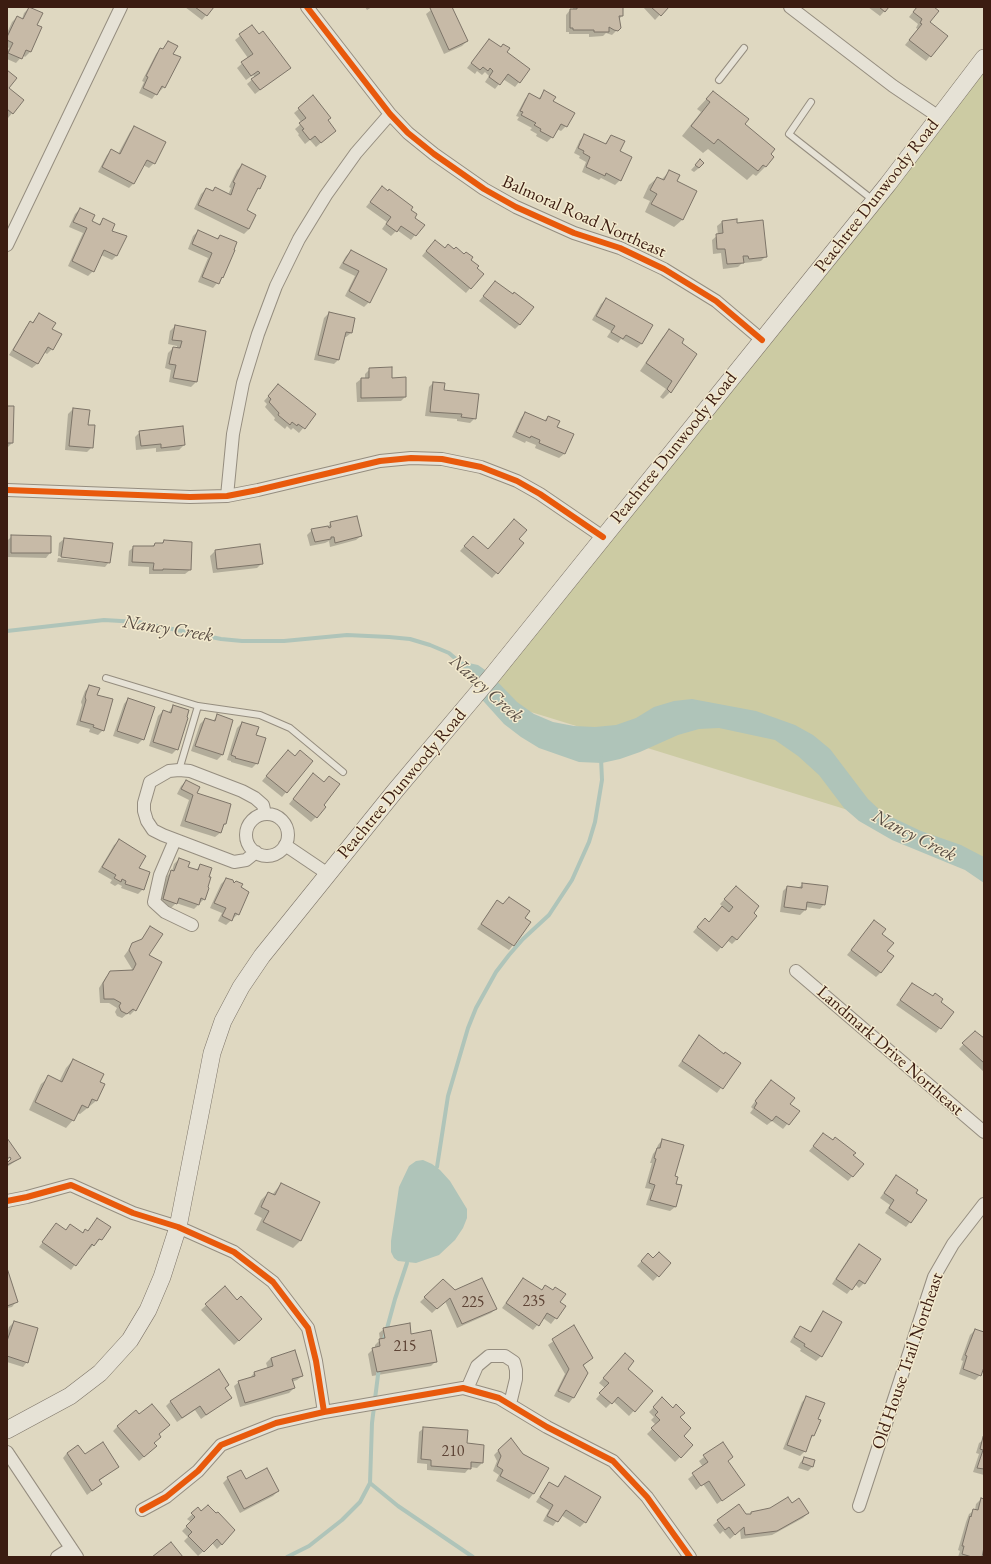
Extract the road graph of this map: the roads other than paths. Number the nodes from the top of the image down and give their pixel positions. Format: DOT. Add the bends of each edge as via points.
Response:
graph roads {
  1 [pos="121,7"];
  2 [pos="306,7"];
  3 [pos="790,7"];
  4 [pos="744,48"];
  5 [pos="984,58"];
  6 [pos="719,80"];
  7 [pos="811,102"];
  8 [pos="390,114"];
  9 [pos="939,117"];
  10 [pos="874,201"];
  11 [pos="7,245"];
  12 [pos="762,340"];
  13 [pos="7,490"];
  14 [pos="227,496"];
  15 [pos="603,537"];
  16 [pos="106,678"];
  17 [pos="198,706"];
  18 [pos="179,770"];
  19 [pos="343,772"];
  20 [pos="265,814"];
  21 [pos="175,840"];
  22 [pos="285,845"];
  23 [pos="256,852"];
  24 [pos="328,874"];
  25 [pos="192,926"];
  26 [pos="796,971"];
  27 [pos="984,1132"];
  28 [pos="7,1201"];
  29 [pos="984,1204"];
  30 [pos="178,1227"];
  31 [pos="467,1389"];
  32 [pos="510,1404"];
  33 [pos="324,1412"];
  34 [pos="7,1430"];
  35 [pos="7,1452"];
  36 [pos="860,1506"];
  37 [pos="142,1510"];
  38 [pos="74,1552"];
  39 [pos="57,1557"];
  40 [pos="690,1557"];
  1 -- 11 [label="street"];
  2 -- 8 [label="street, Balmoral Road Northeast"];
  3 -- 9 [label="street" via="886,81"];
  4 -- 6 [label="lane"];
  5 -- 9 [label="main road, Peachtree Dunwoody Road"];
  7 -- 10 [label="lane" via="789,134"];
  8 -- 12 [label="street, Balmoral Road Northeast" via="434,154 484,189 516,207 574,233 620,248 664,269 716,301"];
  8 -- 14 [label="street" via="356,153 326,195 299,239 276,286 243,383 233,434"];
  9 -- 10 [label="main road, Peachtree Dunwoody Road"];
  10 -- 12 [label="main road, Peachtree Dunwoody Road"];
  12 -- 15 [label="main road, Peachtree Dunwoody Road"];
  13 -- 14 [label="street" via="190,497"];
  14 -- 15 [label="street" via="380,461 442,459 481,467 517,481"];
  15 -- 24 [label="main road, Peachtree Dunwoody Road"];
  16 -- 17 [label="lane"];
  17 -- 18 [label="lane"];
  17 -- 19 [label="lane" via="260,716 290,728"];
  18 -- 20 [label="street" via="242,791 263,805"];
  18 -- 21 [label="street" via="169,771 150,782 144,807 147,821 153,830"];
  20 -- 22 [label="street" via="281,819 287,827"];
  20 -- 23 [label="street" via="253,819 246,834 248,843"];
  21 -- 23 [label="street" via="234,862 246,860"];
  21 -- 25 [label="street" via="160,875 154,902 165,912"];
  22 -- 23 [label="street" via="272,855"];
  22 -- 24 [label="street"];
  24 -- 30 [label="main road, Peachtree Dunwoody Road" via="262,956 241,987 223,1021 212,1053"];
  26 -- 27 [label="street, Landmark Drive Northeast"];
  28 -- 30 [label="street" via="71,1185 134,1213"];
  29 -- 36 [label="street, Old House Trail Northeast" via="953,1244 934,1277"];
  30 -- 33 [label="street" via="234,1252 273,1282 308,1328"];
  30 -- 34 [label="main road, Peachtree Dunwoody Road" via="148,1310 130,1340 100,1373 70,1396"];
  31 -- 32 [label="street" via="499,1398"];
  31 -- 32 [label="street" via="477,1366 489,1356 505,1356 514,1362 516,1370"];
  31 -- 33 [label="street"];
  32 -- 40 [label="street" via="547,1427 613,1461 647,1497"];
  33 -- 37 [label="street" via="276,1423 221,1445 198,1471 166,1497"];
  35 -- 38 [label="street"];
  38 -- 39 [label="street"];
}
